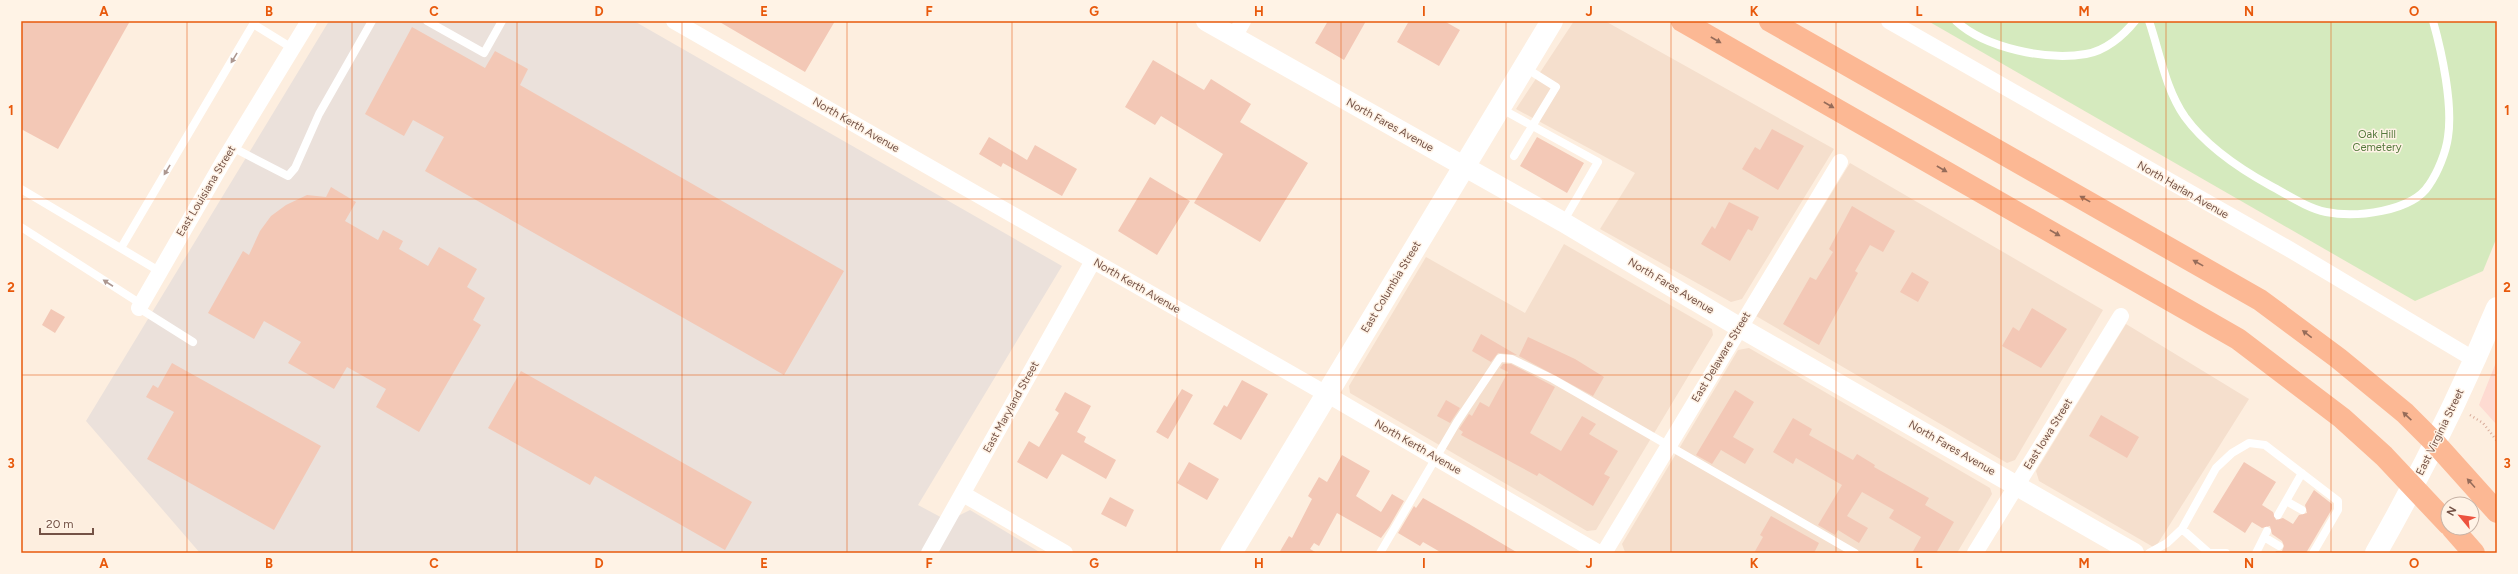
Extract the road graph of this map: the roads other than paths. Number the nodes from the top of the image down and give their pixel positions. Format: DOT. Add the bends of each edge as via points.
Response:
graph roads {
  1 [pos="309,21"];
  2 [pos="372,21"];
  3 [pos="427,21"];
  4 [pos="502,21"];
  5 [pos="674,21"];
  6 [pos="1206,21"];
  7 [pos="1552,21"];
  8 [pos="1682,21"];
  9 [pos="1770,21"];
  10 [pos="1889,21"];
  11 [pos="1956,21"];
  12 [pos="2135,21"];
  13 [pos="2149,21"];
  14 [pos="2433,21"];
  15 [pos="254,23"];
  16 [pos="436,23"];
  17 [pos="1238,29"];
  18 [pos="292,48"];
  19 [pos="1523,67"];
  20 [pos="1499,107"];
  21 [pos="1533,126"];
  22 [pos="232,147"];
  23 [pos="1514,156"];
  24 [pos="1840,162"];
  25 [pos="1463,166"];
  26 [pos="21,189"];
  27 [pos="1562,222"];
  28 [pos="21,227"];
  29 [pos="121,248"];
  30 [pos="1093,261"];
  31 [pos="159,271"];
  32 [pos="140,306"];
  33 [pos="2497,308"];
  34 [pos="2121,316"];
  35 [pos="1739,327"];
  36 [pos="193,342"];
  37 [pos="2475,360"];
  38 [pos="1328,395"];
  39 [pos="2435,443"];
  40 [pos="1669,444"];
  41 [pos="1437,458"];
  42 [pos="2302,474"];
  43 [pos="2016,484"];
  44 [pos="2413,486"];
  45 [pos="963,494"];
  46 [pos="2286,501"];
  47 [pos="2302,510"];
  48 [pos="2497,512"];
  49 [pos="2278,515"];
  50 [pos="2440,515"];
  51 [pos="2182,529"];
  52 [pos="2459,536"];
  53 [pos="2279,546"];
  54 [pos="929,553"];
  55 [pos="1065,553"];
  56 [pos="1231,553"];
  57 [pos="1380,553"];
  58 [pos="1599,553"];
  59 [pos="1604,553"];
  60 [pos="1855,553"];
  61 [pos="1975,553"];
  62 [pos="2134,553"];
  63 [pos="2149,553"];
  64 [pos="2210,553"];
  65 [pos="2226,553"];
  66 [pos="2256,553"];
  67 [pos="2313,553"];
  68 [pos="2376,553"];
  69 [pos="2474,553"];
  1 -- 18 [label="street, East Louisiana Street"];
  2 -- 22 [label="lane" via="319,114 295,168 288,176"];
  3 -- 16 [label="lane"];
  4 -- 16 [label="lane" via="484,53"];
  5 -- 30 [label="street, North Kerth Avenue"];
  6 -- 17 [label="street, North Fares Avenue"];
  7 -- 19 [label="main road, East Columbia Street"];
  8 -- 44 [label="highway, one-way" via="2238,339 2342,418"];
  39 -- 9 [label="highway, one-way" via="2405,413 2338,358 2260,300"];
  10 -- 37 [label="street, North Harlan Avenue" via="2289,249"];
  11 -- 12 [label="lane" via="1998,45 2026,53 2056,56 2087,54 2110,45"];
  13 -- 14 [label="lane" via="2173,97 2201,136 2258,178 2293,198 2325,212 2349,214 2373,212 2407,203 2429,186 2440,164 2448,137 2448,104 2443,63"];
  15 -- 18 [label="lane"];
  15 -- 29 [label="lane, one-way"];
  17 -- 25 [label="street, North Fares Avenue"];
  18 -- 22 [label="street, East Louisiana Street"];
  19 -- 20 [label="main road, East Columbia Street"];
  19 -- 21 [label="lane" via="1556,87"];
  20 -- 21 [label="lane"];
  20 -- 25 [label="main road, East Columbia Street"];
  21 -- 23 [label="lane"];
  21 -- 27 [label="lane" via="1598,162"];
  22 -- 31 [label="street, East Louisiana Street"];
  24 -- 35 [label="street, East Delaware Street"];
  25 -- 27 [label="street, North Fares Avenue"];
  25 -- 38 [label="main road, East Columbia Street"];
  26 -- 29 [label="lane"];
  27 -- 35 [label="street, North Fares Avenue"];
  32 -- 28 [label="lane, one-way"];
  29 -- 31 [label="lane"];
  30 -- 38 [label="street, North Kerth Avenue"];
  30 -- 45 [label="street, East Maryland Street"];
  31 -- 32 [label="street, East Louisiana Street"];
  32 -- 36 [label="lane"];
  33 -- 37 [label="main road, East Virginia Street"];
  34 -- 43 [label="street, East Iowa Street"];
  35 -- 40 [label="street, East Delaware Street"];
  35 -- 43 [label="street, North Fares Avenue"];
  37 -- 39 [label="main road, East Virginia Street"];
  38 -- 41 [label="street, North Kerth Avenue"];
  38 -- 56 [label="main road, East Columbia Street"];
  39 -- 44 [label="main road, East Virginia Street"];
  48 -- 39 [label="highway, one-way"];
  40 -- 41 [label="lane" via="1553,379 1512,359 1500,358 1457,422"];
  40 -- 59 [label="street, East Delaware Street"];
  40 -- 60 [label="lane"];
  41 -- 57 [label="lane"];
  41 -- 58 [label="street, North Kerth Avenue"];
  42 -- 46 [label="lane"];
  42 -- 51 [label="lane" via="2265,446 2249,443 2232,453 2216,468"];
  42 -- 67 [label="lane" via="2338,501 2338,510 2315,544"];
  43 -- 61 [label="street, East Iowa Street"];
  43 -- 62 [label="street, North Fares Avenue"];
  44 -- 50 [label="highway"];
  44 -- 68 [label="main road, East Virginia Street"];
  45 -- 54 [label="street, East Maryland Street"];
  45 -- 55 [label="street"];
  46 -- 47 [label="lane"];
  46 -- 49 [label="lane"];
  51 -- 63 [label="lane" via="2167,543"];
  51 -- 64 [label="lane"];
  52 -- 69 [label="highway"];
  53 -- 66 [label="lane" via="2266,534"];
  64 -- 65 [label="lane"];
}
